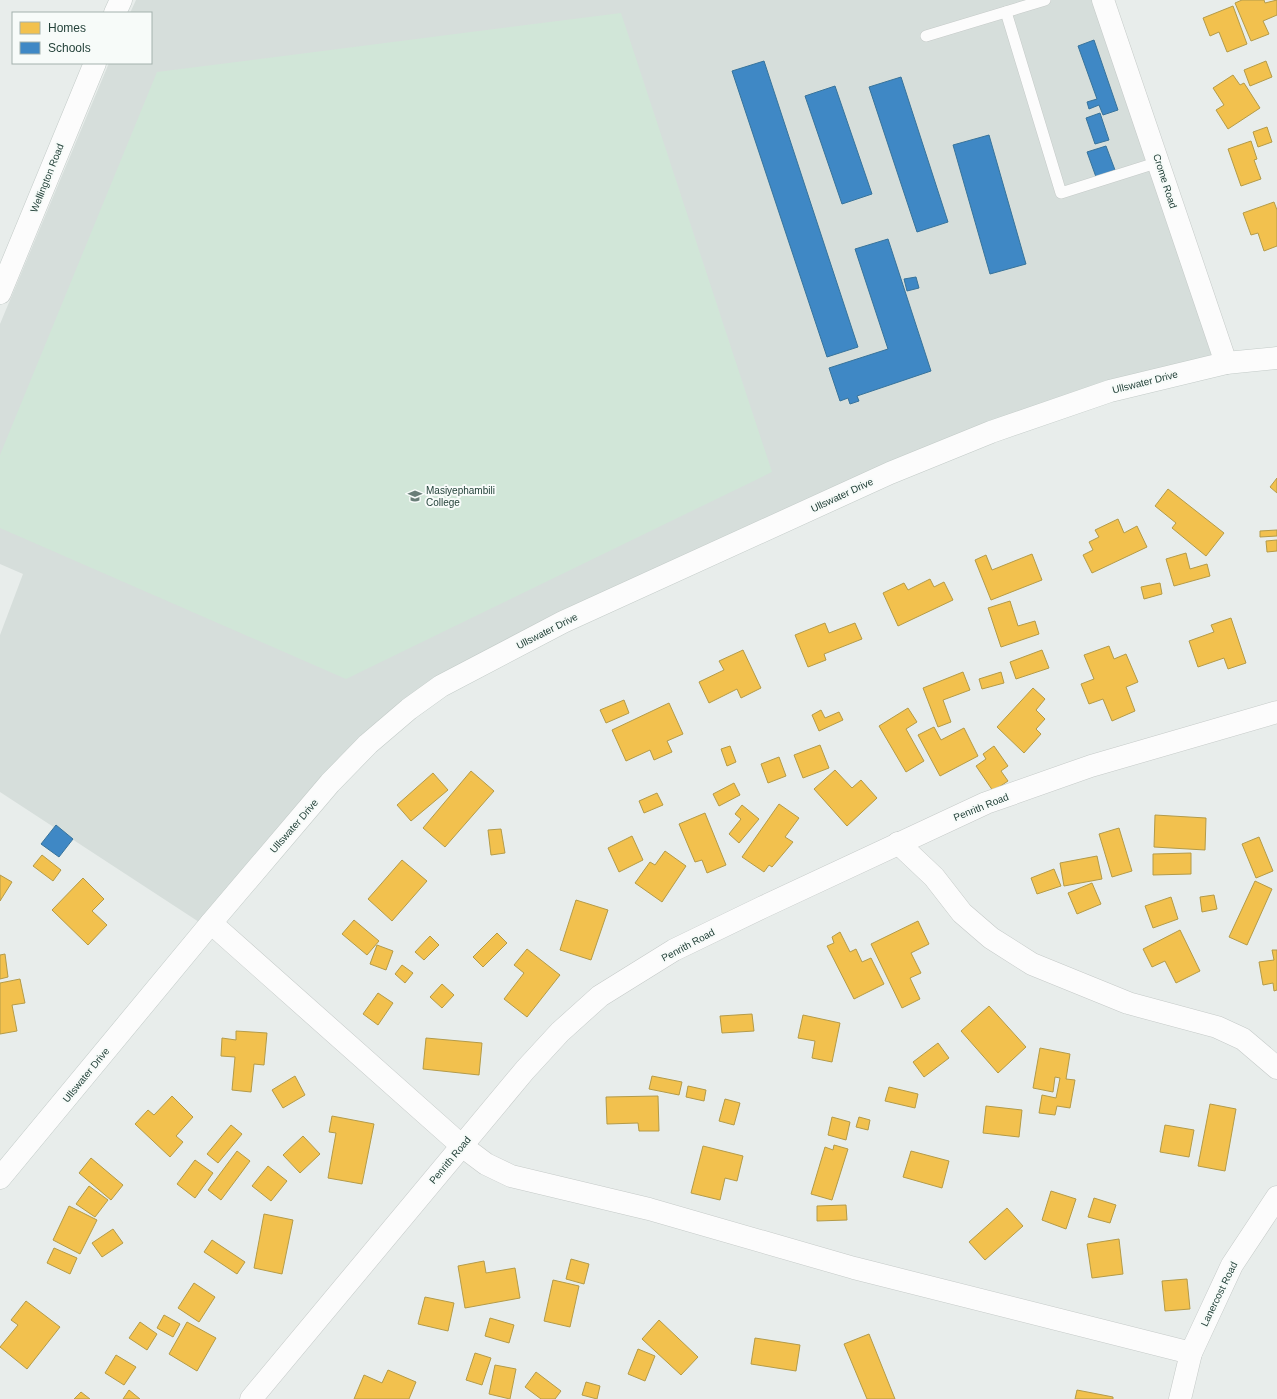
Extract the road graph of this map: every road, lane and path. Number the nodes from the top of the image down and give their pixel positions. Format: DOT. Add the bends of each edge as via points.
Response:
graph roads {
  1 [pos="121,0"];
  2 [pos="1044,0"];
  3 [pos="1103,0"];
  4 [pos="115,12"];
  5 [pos="1006,12"];
  6 [pos="926,36"];
  7 [pos="95,64"];
  8 [pos="1159,162"];
  9 [pos="0,293"];
  10 [pos="1277,358"];
  11 [pos="1226,363"];
  12 [pos="1277,712"];
  13 [pos="898,843"];
  14 [pos="211,923"];
  15 [pos="1277,1068"];
  16 [pos="462,1146"];
  17 [pos="0,1178"];
  18 [pos="1277,1197"];
  19 [pos="1191,1353"];
  20 [pos="250,1399"];
  21 [pos="1180,1399"];
  1 -- 4 [label="street"];
  2 -- 5 [label="lane"];
  3 -- 8 [label="street, Crome Road"];
  5 -- 6 [label="lane"];
  5 -- 8 [label="lane" via="1061,193"];
  7 -- 9 [label="street, Wellington Road"];
  8 -- 11 [label="street, Crome Road"];
  10 -- 11 [label="street, Ullswater Drive"];
  11 -- 14 [label="street, Ullswater Drive" via="1110,391 969,440 890,473 563,622 441,686 368,744 330,783"];
  12 -- 13 [label="street, Penrith Road" via="1091,766 986,803"];
  13 -- 15 [label="street" via="934,876 962,913 991,938 1032,964 1128,1003 1217,1026 1243,1039"];
  13 -- 16 [label="street, Penrith Road" via="674,950 600,996 560,1032 525,1070"];
  14 -- 16 [label="street"];
  14 -- 17 [label="street, Ullswater Drive"];
  16 -- 19 [label="street" via="486,1164 511,1176 649,1209 854,1268"];
  16 -- 20 [label="street, Penrith Road"];
  18 -- 19 [label="street, Lanercost Road" via="1232,1265"];
  19 -- 21 [label="street, Lanercost Road"];
}
